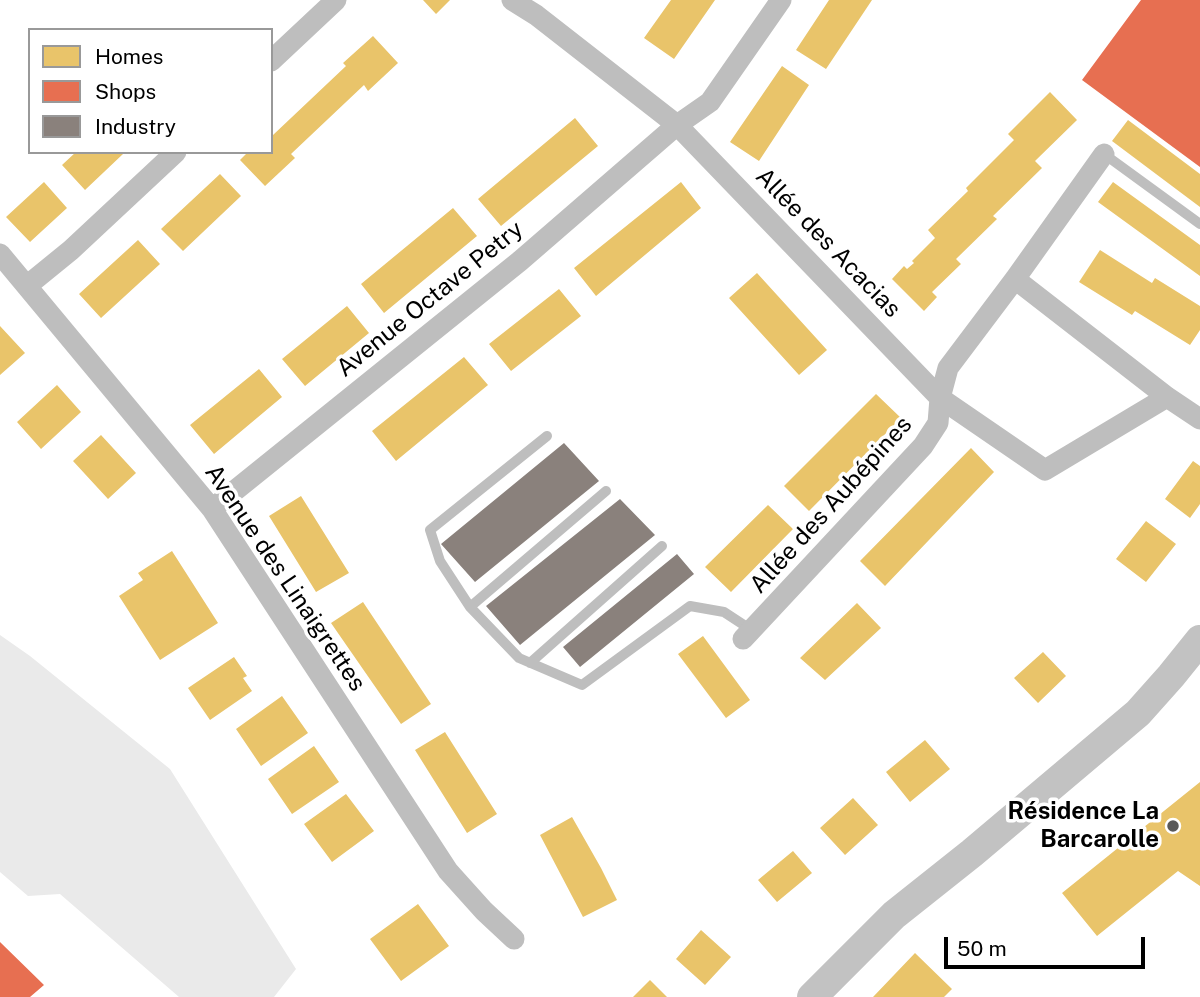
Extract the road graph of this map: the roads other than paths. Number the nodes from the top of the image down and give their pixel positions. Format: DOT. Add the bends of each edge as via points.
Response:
graph roads {
  1 [pos="336,0"];
  2 [pos="512,0"];
  3 [pos="781,0"];
  4 [pos="273,59"];
  5 [pos="677,125"];
  6 [pos="175,154"];
  7 [pos="1104,154"];
  8 [pos="1200,224"];
  9 [pos="0,254"];
  10 [pos="1015,279"];
  11 [pos="28,285"];
  12 [pos="1167,397"];
  13 [pos="940,398"];
  14 [pos="1200,419"];
  15 [pos="547,436"];
  16 [pos="606,491"];
  17 [pos="212,509"];
  18 [pos="662,546"];
  19 [pos="470,607"];
  20 [pos="748,635"];
  21 [pos="1200,640"];
  22 [pos="530,663"];
  23 [pos="514,939"];
  24 [pos="812,997"];
  1 -- 4 [label="street"];
  2 -- 5 [label="street"];
  3 -- 5 [label="street, Avenue Octave Petry" via="710,103"];
  5 -- 13 [label="street, Allée des Acacias"];
  5 -- 17 [label="street, Avenue Octave Petry" via="520,261"];
  6 -- 11 [label="street"];
  7 -- 8 [label="lane"];
  7 -- 10 [label="street"];
  9 -- 11 [label="street, Avenue des Linaigrettes"];
  10 -- 12 [label="street"];
  10 -- 13 [label="street" via="948,368"];
  11 -- 17 [label="street, Avenue des Linaigrettes"];
  12 -- 13 [label="street, Allée des Acacias" via="1045,470"];
  12 -- 14 [label="street"];
  13 -- 20 [label="street, Allée des Aubépines" via="938,423 923,446"];
  15 -- 19 [label="lane" via="430,530 440,561"];
  16 -- 19 [label="lane"];
  17 -- 23 [label="street, Avenue des Linaigrettes" via="448,870"];
  18 -- 22 [label="lane"];
  19 -- 22 [label="lane" via="519,659"];
  20 -- 22 [label="lane" via="724,612 690,606 582,685"];
  21 -- 24 [label="main road" via="1138,713 894,915"];
}
